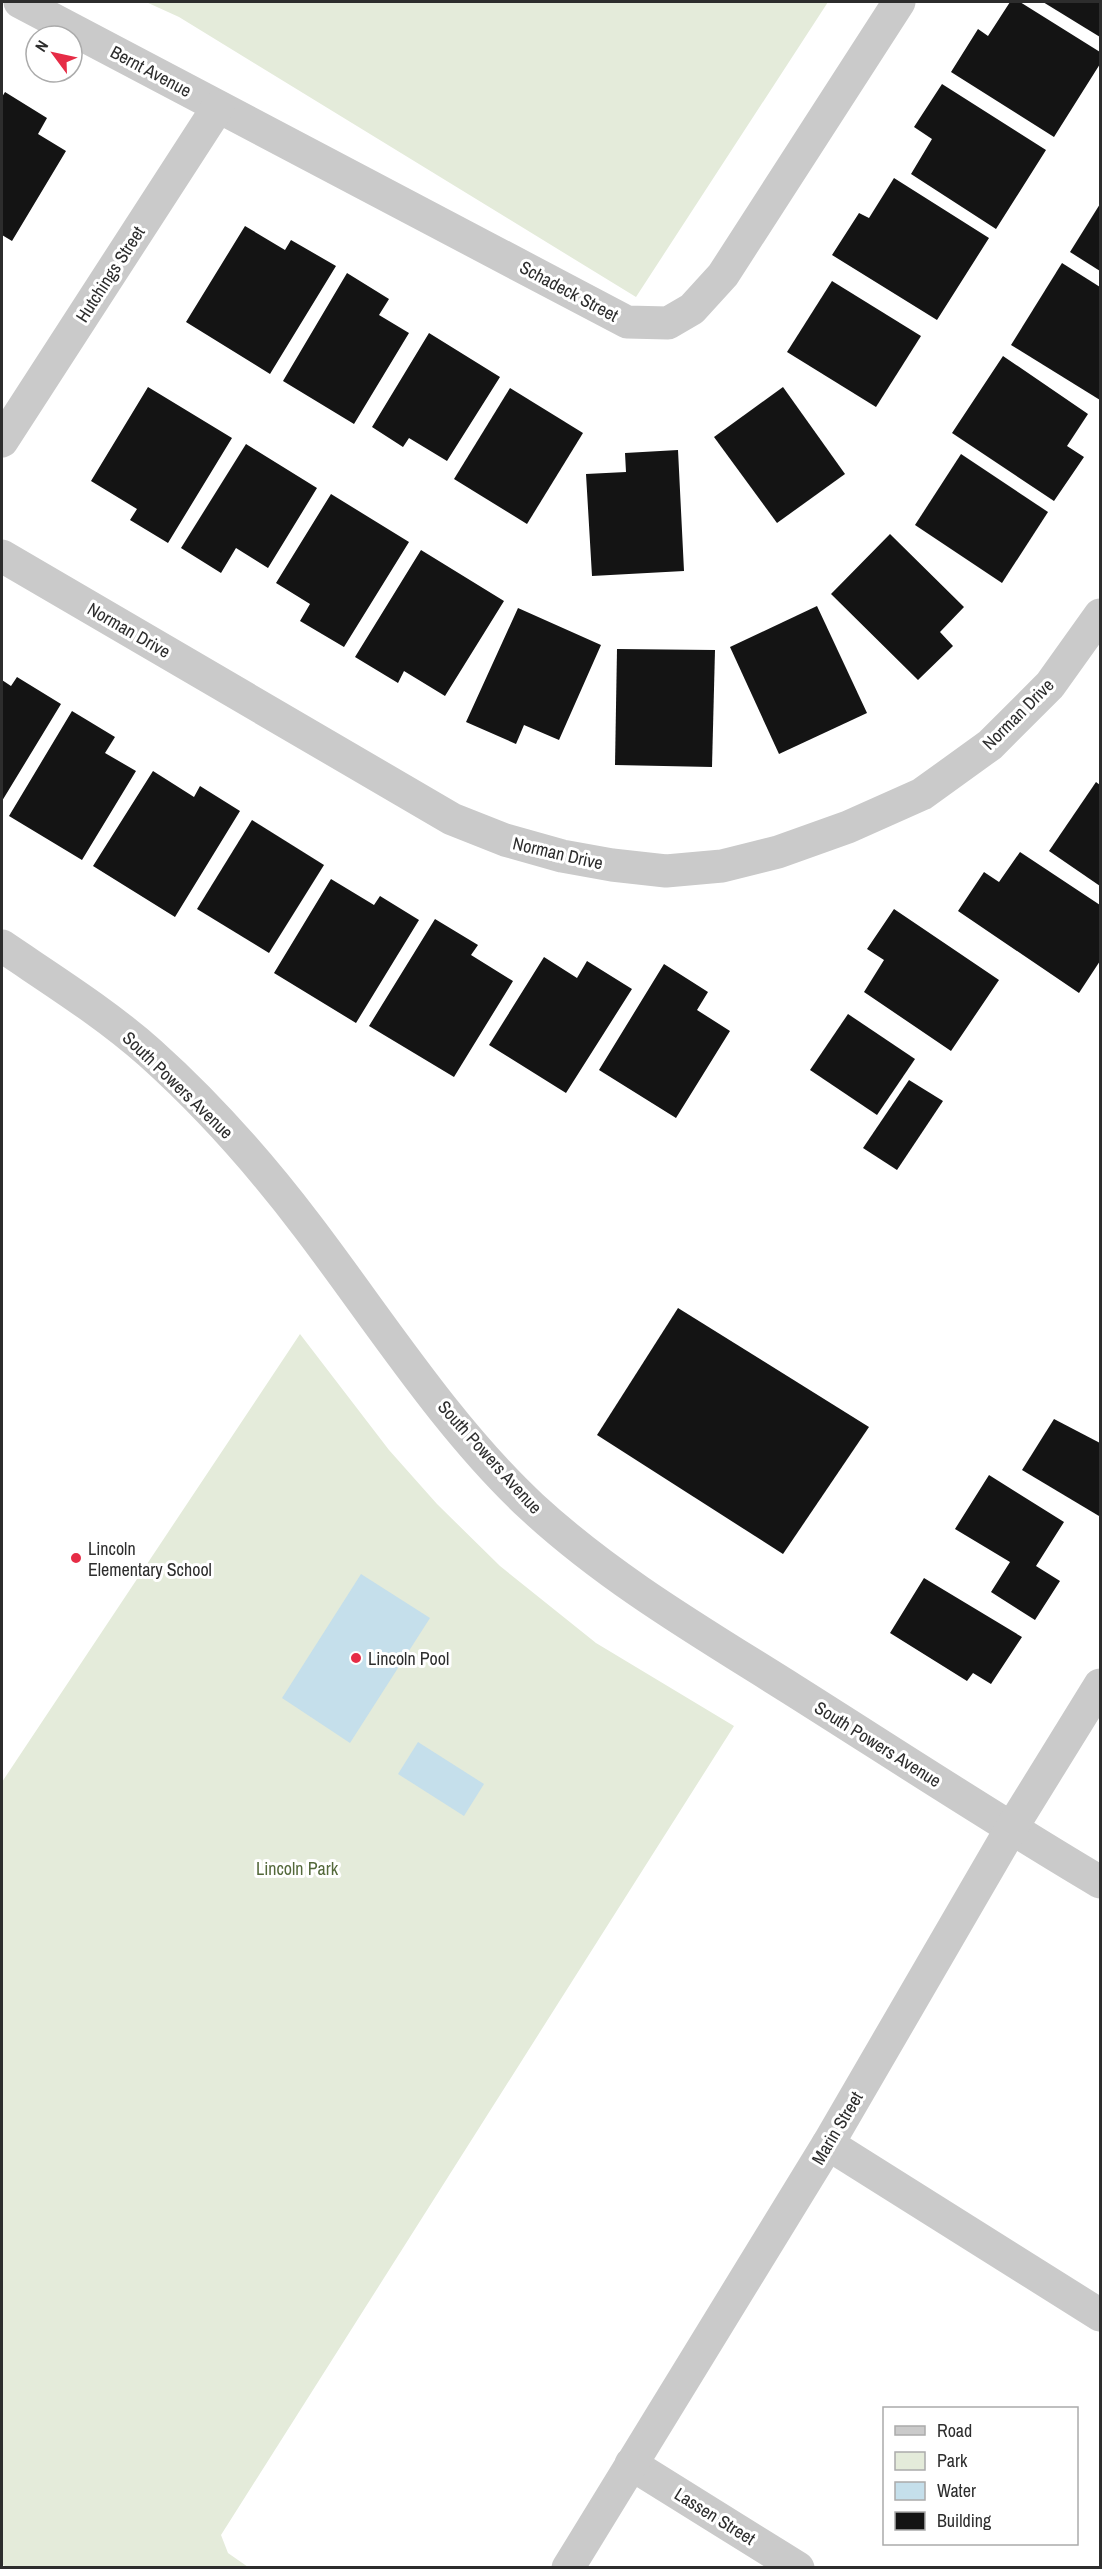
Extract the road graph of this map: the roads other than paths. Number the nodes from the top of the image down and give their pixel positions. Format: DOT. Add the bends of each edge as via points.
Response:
graph roads {
  1 [pos="20,2"];
  2 [pos="898,2"];
  3 [pos="218,107"];
  4 [pos="2,441"];
  5 [pos="2,556"];
  6 [pos="1101,615"];
  7 [pos="2,946"];
  8 [pos="1101,1685"];
  9 [pos="1011,1829"];
  10 [pos="1101,1882"];
  11 [pos="828,2144"];
  12 [pos="1101,2315"];
  13 [pos="631,2464"];
  14 [pos="568,2568"];
  15 [pos="798,2568"];
  1 -- 3 [label="street, Bernt Avenue"];
  2 -- 3 [label="street, Schadeck Street" via="723,275 692,309 668,323 627,322"];
  3 -- 4 [label="street, Hutchings Street"];
  5 -- 6 [label="street, Norman Drive" via="452,819 505,840 562,856 666,871 722,866 778,852 922,794 990,745 1050,685"];
  7 -- 9 [label="street, South Powers Avenue" via="119,1028 203,1104 306,1225 422,1381 531,1506 594,1559 675,1617"];
  8 -- 9 [label="street, Marin Street"];
  9 -- 10 [label="street, South Powers Avenue"];
  9 -- 11 [label="street, Marin Street"];
  11 -- 12 [label="street"];
  11 -- 13 [label="street, Marin Street"];
  13 -- 14 [label="street, Marin Street"];
  13 -- 15 [label="street, Lassen Street"];
}
